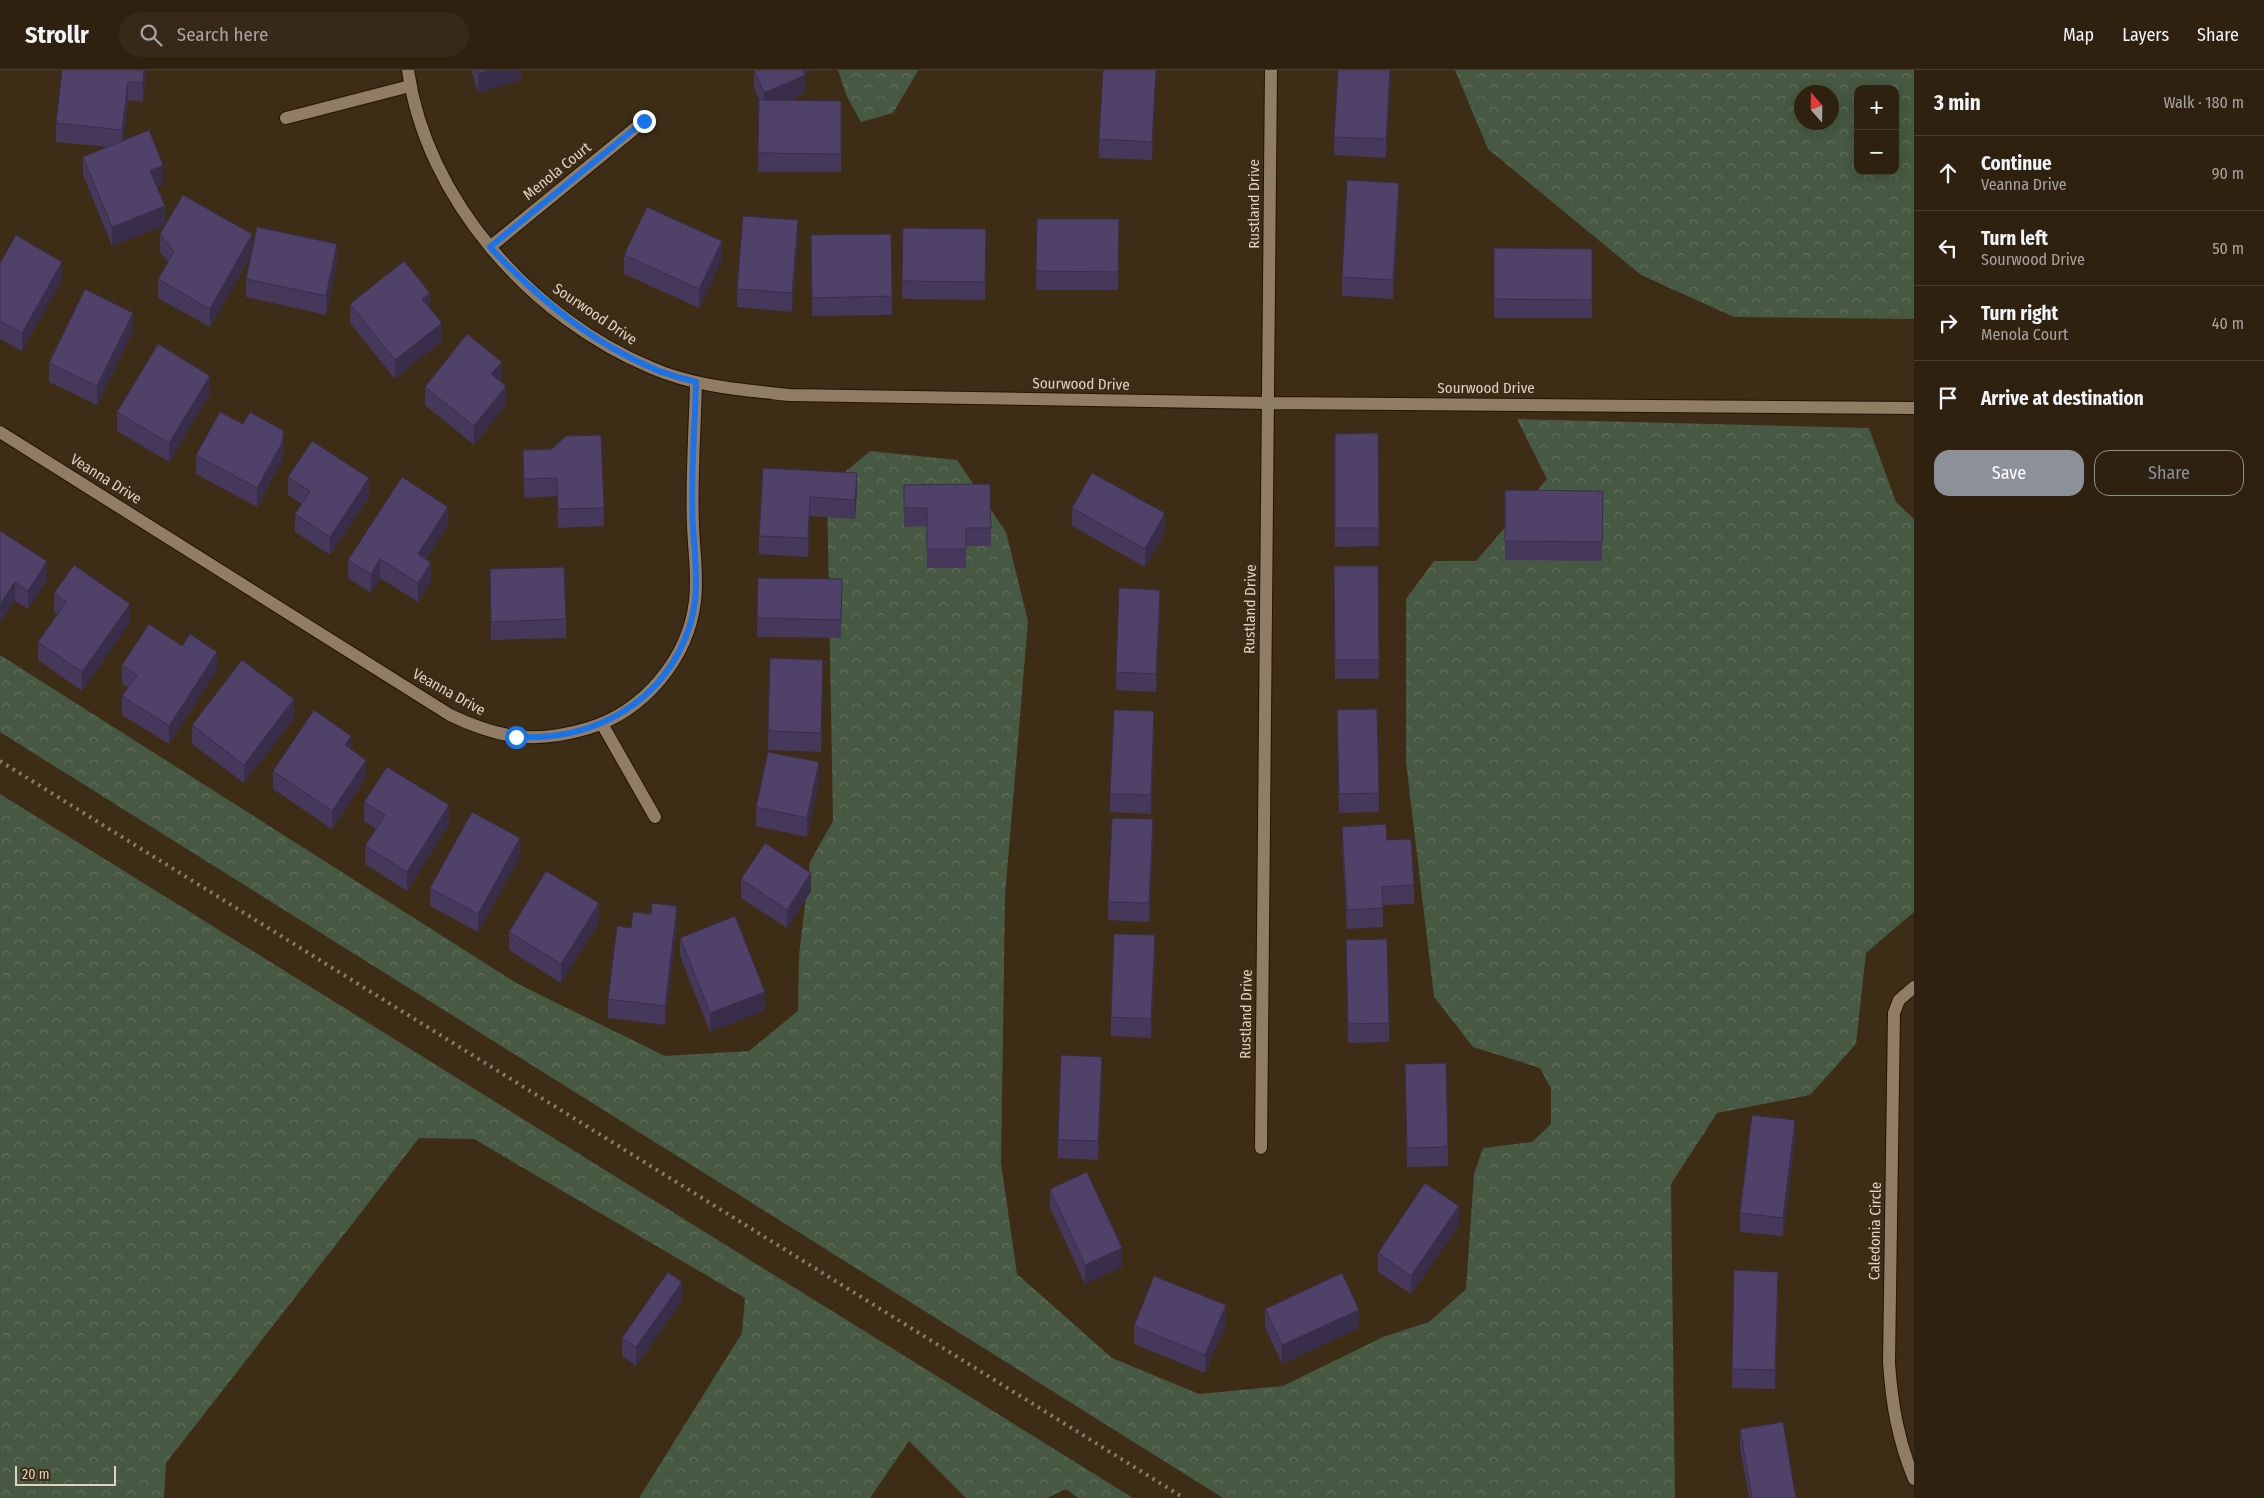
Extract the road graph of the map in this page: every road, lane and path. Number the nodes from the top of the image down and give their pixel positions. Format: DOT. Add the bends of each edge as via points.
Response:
graph roads {
  1 [pos="408,70"];
  2 [pos="1271,70"];
  3 [pos="410,86"];
  4 [pos="286,118"];
  5 [pos="644,121"];
  6 [pos="490,247"];
  7 [pos="696,382"];
  8 [pos="1269,403"];
  9 [pos="1914,408"];
  10 [pos="0,432"];
  11 [pos="602,724"];
  12 [pos="655,816"];
  13 [pos="1914,987"];
  14 [pos="1261,1148"];
  15 [pos="1914,1479"];
  1 -- 3 [label="street, Sourwood Drive"];
  2 -- 8 [label="street, Rustland Drive"];
  3 -- 4 [label="street"];
  3 -- 6 [label="street, Sourwood Drive" via="423,130 441,173 464,213"];
  5 -- 6 [label="street, Menola Court"];
  6 -- 7 [label="street, Sourwood Drive" via="554,309 611,349 653,369"];
  7 -- 8 [label="street, Sourwood Drive" via="720,388 790,395"];
  7 -- 11 [label="street, Veanna Drive" via="693,526 697,555 695,602 690,624 670,667 656,686"];
  8 -- 9 [label="street, Sourwood Drive"];
  8 -- 14 [label="street, Rustland Drive"];
  10 -- 11 [label="street, Veanna Drive" via="450,715 493,733 539,738 562,736"];
  11 -- 12 [label="street"];
  13 -- 15 [label="street, Caledonia Circle" via="1899,1000 1894,1013 1889,1363 1893,1410"];
}
